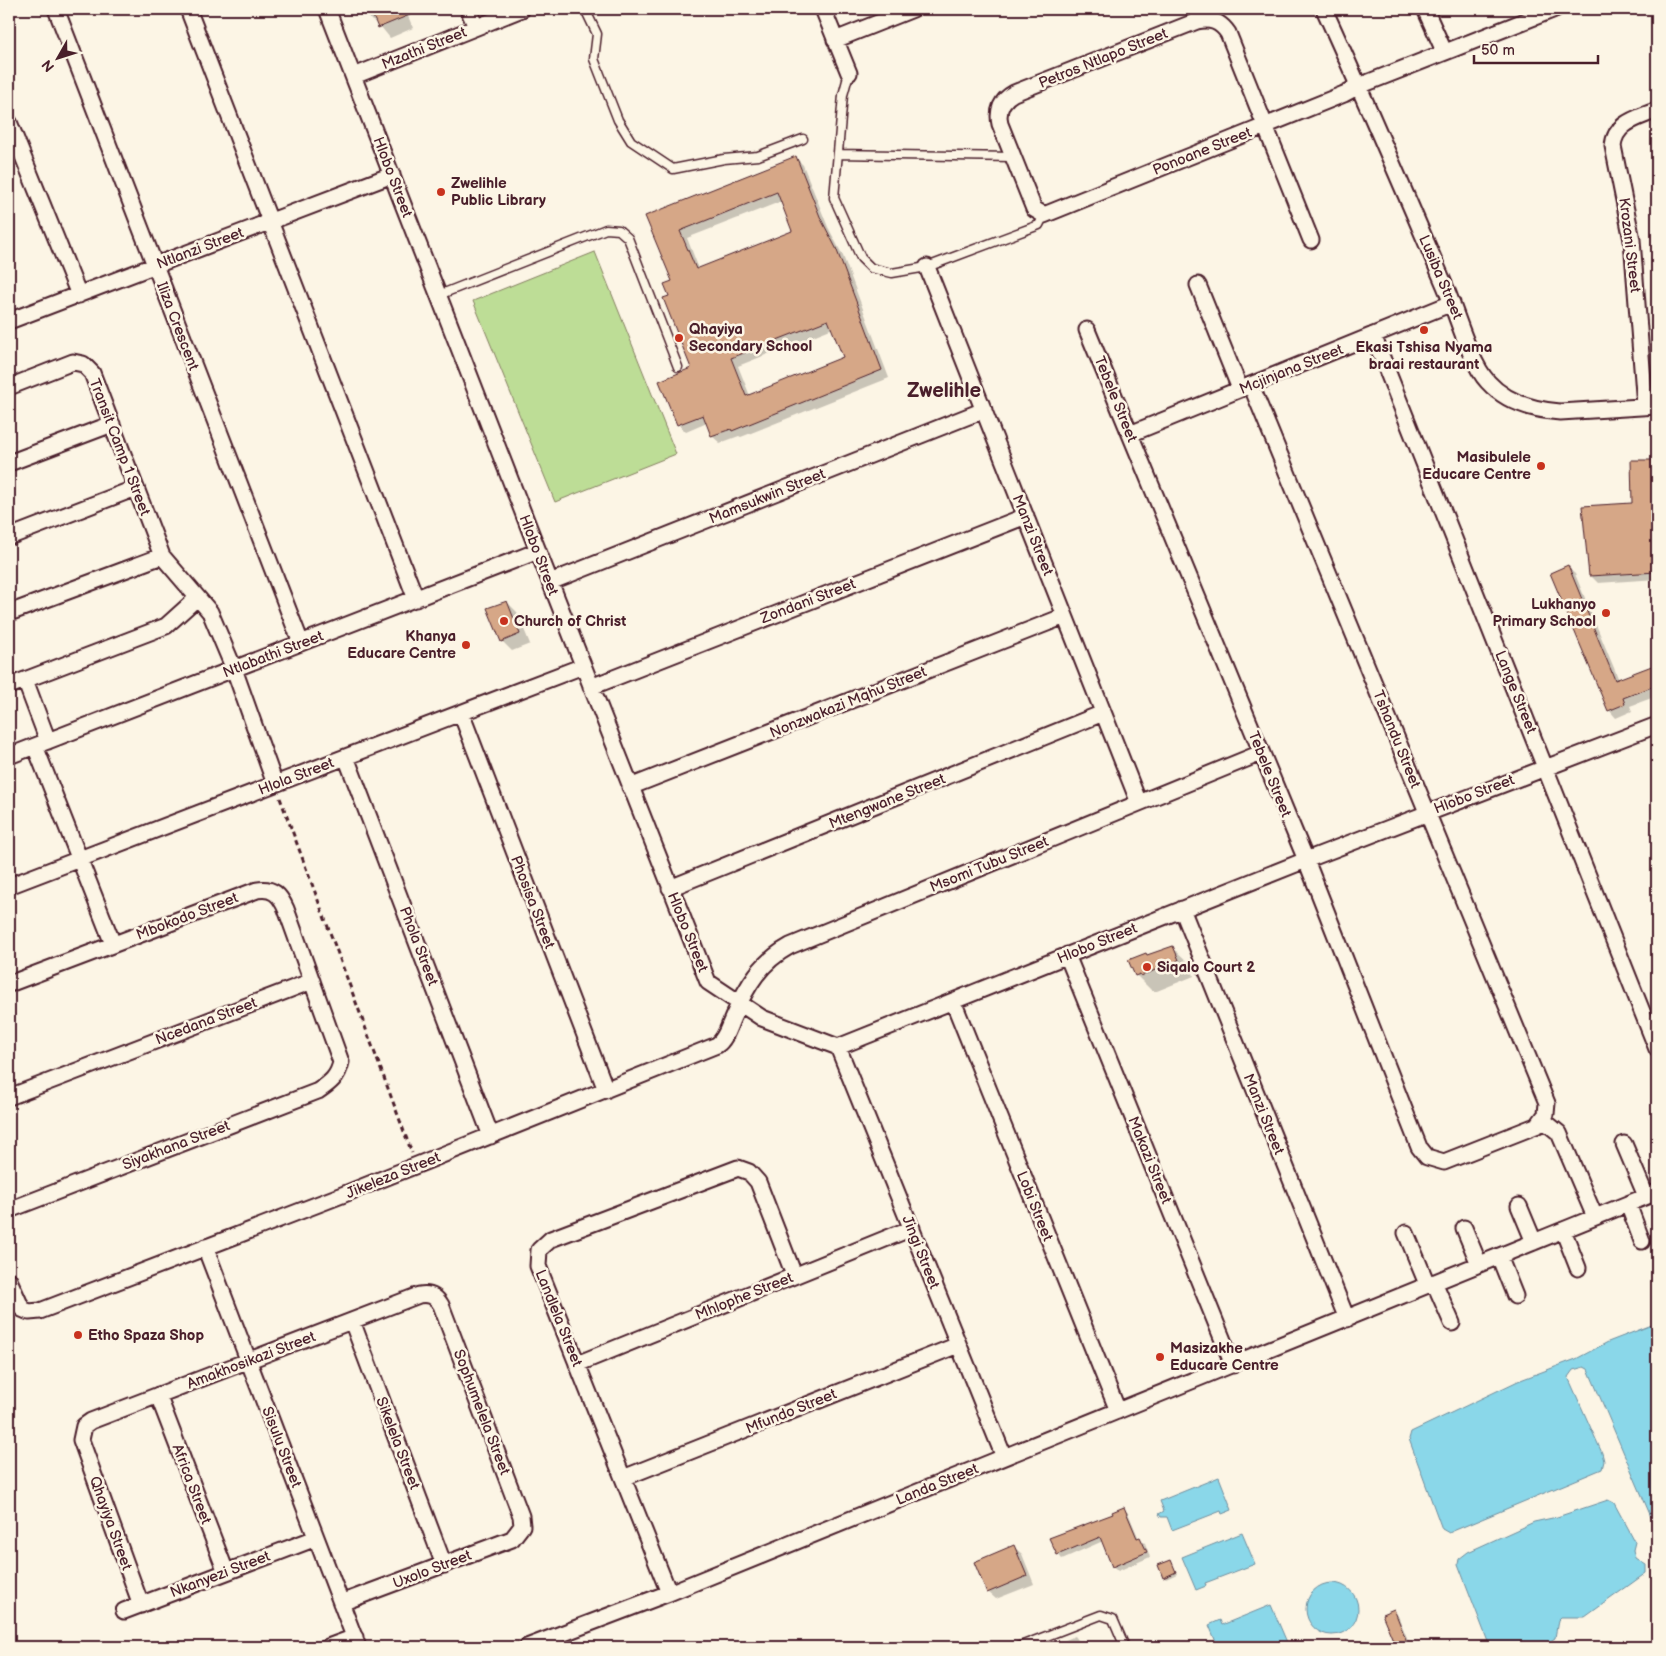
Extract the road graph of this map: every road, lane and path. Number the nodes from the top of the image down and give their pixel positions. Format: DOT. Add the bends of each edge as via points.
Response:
graph roads {
  1 [pos="56,9"];
  2 [pos="188,9"];
  3 [pos="327,9"];
  4 [pos="468,9"];
  5 [pos="522,9"];
  6 [pos="586,9"];
  7 [pos="823,9"];
  8 [pos="913,9"];
  9 [pos="1324,9"];
  10 [pos="1425,9"];
  11 [pos="1555,9"];
  12 [pos="476,27"];
  13 [pos="835,40"];
  14 [pos="1444,51"];
  15 [pos="849,73"];
  16 [pos="354,76"];
  17 [pos="1359,86"];
  18 [pos="1657,110"];
  19 [pos="9,122"];
  20 [pos="1265,126"];
  21 [pos="803,139"];
  22 [pos="838,154"];
  23 [pos="1014,156"];
  24 [pos="392,175"];
  25 [pos="1044,215"];
  26 [pos="270,221"];
  27 [pos="1311,240"];
  28 [pos="154,265"];
  29 [pos="927,267"];
  30 [pos="1198,285"];
  31 [pos="79,295"];
  32 [pos="439,295"];
  33 [pos="1452,303"];
  34 [pos="9,322"];
  35 [pos="1087,330"];
  36 [pos="1373,335"];
  37 [pos="678,368"];
  38 [pos="9,387"];
  39 [pos="1246,387"];
  40 [pos="1651,406"];
  41 [pos="984,410"];
  42 [pos="112,424"];
  43 [pos="1130,434"];
  44 [pos="9,463"];
  45 [pos="136,488"];
  46 [pos="1026,516"];
  47 [pos="9,537"];
  48 [pos="538,551"];
  49 [pos="162,556"];
  50 [pos="550,582"];
  51 [pos="197,598"];
  52 [pos="416,599"];
  53 [pos="9,613"];
  54 [pos="1065,616"];
  55 [pos="301,643"];
  56 [pos="583,666"];
  57 [pos="234,669"];
  58 [pos="25,680"];
  59 [pos="9,686"];
  60 [pos="591,687"];
  61 [pos="461,713"];
  62 [pos="1103,713"];
  63 [pos="1657,725"];
  64 [pos="41,743"];
  65 [pos="1262,753"];
  66 [pos="9,756"];
  67 [pos="346,757"];
  68 [pos="1546,766"];
  69 [pos="275,784"];
  70 [pos="630,787"];
  71 [pos="1139,803"];
  72 [pos="1427,812"];
  73 [pos="80,859"];
  74 [pos="1306,860"];
  75 [pos="9,886"];
  76 [pos="670,888"];
  77 [pos="1182,909"];
  78 [pos="114,944"];
  79 [pos="1067,955"];
  80 [pos="312,980"];
  81 [pos="9,984"];
  82 [pos="953,1001"];
  83 [pos="738,1004"];
  84 [pos="838,1047"];
  85 [pos="1657,1049"];
  86 [pos="606,1090"];
  87 [pos="9,1097"];
  88 [pos="1543,1120"];
  89 [pos="491,1136"];
  90 [pos="1624,1144"];
  91 [pos="416,1165"];
  92 [pos="1652,1194"];
  93 [pos="1628,1204"];
  94 [pos="1519,1206"];
  95 [pos="9,1210"];
  96 [pos="1595,1217"];
  97 [pos="912,1228"];
  98 [pos="1464,1228"];
  99 [pos="1563,1230"];
  100 [pos="1406,1233"];
  101 [pos="1642,1241"];
  102 [pos="1534,1242"];
  103 [pos="205,1248"];
  104 [pos="1498,1256"];
  105 [pos="1479,1264"];
  106 [pos="1578,1268"];
  107 [pos="794,1275"];
  108 [pos="9,1280"];
  109 [pos="1431,1283"];
  110 [pos="434,1296"];
  111 [pos="1515,1296"];
  112 [pos="15,1312"];
  113 [pos="1347,1319"];
  114 [pos="352,1321"];
  115 [pos="1452,1323"];
  116 [pos="958,1345"];
  117 [pos="248,1360"];
  118 [pos="577,1364"];
  119 [pos="1233,1365"];
  120 [pos="158,1395"];
  121 [pos="1118,1411"];
  122 [pos="81,1440"];
  123 [pos="1004,1457"];
  124 [pos="623,1478"];
  125 [pos="520,1530"];
  126 [pos="316,1538"];
  127 [pos="444,1564"];
  128 [pos="226,1572"];
  129 [pos="669,1593"];
  130 [pos="342,1603"];
  131 [pos="141,1605"];
  132 [pos="124,1611"];
  133 [pos="356,1642"];
  134 [pos="328,1647"];
  135 [pos="527,1647"];
  136 [pos="1018,1647"];
  137 [pos="1125,1647"];
  1 -- 28 [label="street, Iliza Crescent"];
  2 -- 26 [label="street"];
  3 -- 16 [label="street, Hlobo Street"];
  4 -- 12 [label="street"];
  5 -- 12 [label="street, Mzathi Street"];
  6 -- 21 [label="lane" via="596,34 594,59 618,120 631,140 673,170 724,159 758,156"];
  7 -- 13 [label="street"];
  8 -- 13 [label="street"];
  9 -- 17 [label="street, Lusiba Street"];
  10 -- 14 [label="street"];
  11 -- 14 [label="street, Ponoane Street"];
  12 -- 16 [label="street, Mzathi Street"];
  13 -- 15 [label="street"];
  14 -- 17 [label="street, Ponoane Street"];
  15 -- 22 [label="lane" via="843,95"];
  16 -- 24 [label="street, Hlobo Street"];
  17 -- 20 [label="street, Ponoane Street"];
  17 -- 33 [label="street, Lusiba Street"];
  18 -- 40 [label="street, Krozani Street" via="1624,124 1615,134 1613,146 1632,240"];
  19 -- 31 [label="street"];
  20 -- 23 [label="street, Petros Ntlapo Street" via="1228,33 1219,23 1205,19 1010,95 1002,105 999,118"];
  20 -- 25 [label="street, Ponoane Street"];
  20 -- 27 [label="street, Petros Ntlapo Street"];
  22 -- 23 [label="lane"];
  22 -- 29 [label="lane" via="834,198 861,258 871,268 892,273"];
  23 -- 25 [label="street, Petros Ntlapo Street" via="1034,209"];
  24 -- 26 [label="street, Ntlanzi Street"];
  24 -- 32 [label="street, Hlobo Street"];
  25 -- 29 [label="lane" via="1039,224"];
  26 -- 28 [label="street, Ntlanzi Street"];
  26 -- 52 [label="street"];
  28 -- 31 [label="street, Ntlanzi Street"];
  28 -- 55 [label="street, Iliza Crescent"];
  29 -- 41 [label="street, Manzi Street"];
  30 -- 39 [label="street, Tshandu Street"];
  31 -- 34 [label="street, Ntlanzi Street"];
  32 -- 37 [label="lane" via="606,229 619,230 628,238"];
  32 -- 48 [label="street, Hlobo Street"];
  33 -- 36 [label="street, Mcjinjana Street"];
  33 -- 40 [label="street, Lusiba Street" via="1479,372 1504,396 1528,406 1560,412"];
  35 -- 43 [label="street, Tebele Street"];
  36 -- 39 [label="street, Mcjinjana Street"];
  36 -- 68 [label="street, Lange Street"];
  38 -- 42 [label="street, Transit Camp 1 Street" via="68,363 83,364 92,373"];
  39 -- 43 [label="street, Mcjinjana Street"];
  39 -- 72 [label="street, Tshandu Street"];
  41 -- 46 [label="street, Manzi Street"];
  41 -- 50 [label="street, Mamsukwin Street"];
  42 -- 44 [label="street"];
  42 -- 45 [label="street, Transit Camp 1 Street"];
  43 -- 65 [label="street, Tebele Street"];
  45 -- 47 [label="street"];
  45 -- 49 [label="street, Transit Camp 1 Street"];
  46 -- 54 [label="street, Manzi Street"];
  46 -- 60 [label="street, Zondani Street"];
  48 -- 50 [label="street, Hlobo Street"];
  48 -- 52 [label="street, Ntlabathi Street"];
  49 -- 51 [label="street, Transit Camp 1 Street"];
  49 -- 53 [label="street"];
  50 -- 56 [label="street, Hlobo Street"];
  51 -- 57 [label="street, Transit Camp 1 Street" via="210,612"];
  51 -- 58 [label="street" via="166,626"];
  52 -- 55 [label="street, Ntlabathi Street"];
  54 -- 62 [label="street, Manzi Street"];
  54 -- 70 [label="street, Nonzwakazi Mqhu Street"];
  55 -- 57 [label="street, Ntlabathi Street"];
  56 -- 60 [label="street, Hlobo Street"];
  56 -- 61 [label="street, Hlola Street"];
  57 -- 64 [label="street, Ntlabathi Street"];
  57 -- 69 [label="street, Transit Camp 1 Street"];
  58 -- 59 [label="street"];
  58 -- 64 [label="street"];
  60 -- 70 [label="street, Hlobo Street"];
  61 -- 67 [label="street, Hlola Street"];
  61 -- 86 [label="street, Phosisa Street"];
  62 -- 71 [label="street, Manzi Street"];
  62 -- 76 [label="street, Mtengwane Street"];
  63 -- 68 [label="street, Hlobo Street"];
  64 -- 66 [label="street, Ntlabathi Street"];
  64 -- 73 [label="street"];
  65 -- 71 [label="street, Msomi Tubu Street"];
  65 -- 74 [label="street, Tebele Street"];
  67 -- 69 [label="street, Hlola Street"];
  67 -- 89 [label="street, Phola Street"];
  68 -- 72 [label="street, Hlobo Street"];
  68 -- 85 [label="street, Lange Street"];
  69 -- 73 [label="street, Hlola Street"];
  69 -- 91 [label="path"];
  70 -- 76 [label="street, Hlobo Street"];
  71 -- 83 [label="street, Msomi Tubu Street" via="790,946 765,963 750,981"];
  72 -- 74 [label="street, Hlobo Street"];
  72 -- 88 [label="street, Tshandu Street" via="1547,1103"];
  73 -- 75 [label="street, Hlola Street"];
  73 -- 78 [label="street"];
  74 -- 77 [label="street, Hlobo Street"];
  74 -- 88 [label="street, Tebele Street" via="1422,1153 1444,1162 1538,1125"];
  76 -- 83 [label="street, Hlobo Street" via="708,982"];
  77 -- 79 [label="street, Hlobo Street"];
  77 -- 113 [label="street, Manzi Street"];
  78 -- 80 [label="street, Mbokodo Street" via="257,890 270,890 281,898 286,908"];
  78 -- 81 [label="street, Mbokodo Street"];
  79 -- 82 [label="street, Hlobo Street"];
  79 -- 119 [label="street, Makazi Street"];
  80 -- 87 [label="street, Ncedana Street"];
  80 -- 95 [label="street, Siyakhana Street" via="342,1062 339,1073 331,1082 318,1091"];
  82 -- 84 [label="street, Hlobo Street"];
  82 -- 121 [label="street, Lobi Street"];
  83 -- 84 [label="street, Hlobo Street" via="762,1018"];
  83 -- 86 [label="street, Jikeleza Street" via="723,1039 717,1045"];
  84 -- 97 [label="street, Jingi Street"];
  86 -- 89 [label="street, Jikeleza Street"];
  88 -- 96 [label="street" via="1560,1133"];
  89 -- 91 [label="street, Jikeleza Street"];
  90 -- 92 [label="street"];
  91 -- 103 [label="street, Jikeleza Street"];
  92 -- 93 [label="street, Landa Street"];
  93 -- 96 [label="street, Landa Street"];
  93 -- 101 [label="street"];
  94 -- 102 [label="street"];
  96 -- 99 [label="street, Landa Street"];
  97 -- 107 [label="street, Mhlophe Street"];
  97 -- 116 [label="street, Jingi Street"];
  98 -- 105 [label="street"];
  99 -- 102 [label="street, Landa Street"];
  99 -- 106 [label="street"];
  100 -- 109 [label="street"];
  102 -- 104 [label="street, Landa Street"];
  103 -- 112 [label="street, Jikeleza Street" via="40,1311"];
  103 -- 117 [label="street, Sisulu Street"];
  104 -- 105 [label="street, Landa Street"];
  104 -- 111 [label="street"];
  105 -- 109 [label="street, Landa Street"];
  107 -- 118 [label="street, Mhlophe Street"];
  107 -- 118 [label="street, Landlela Street" via="758,1182 749,1172 738,1168 551,1240 539,1250 538,1266"];
  108 -- 112 [label="street"];
  109 -- 113 [label="street, Landa Street"];
  109 -- 115 [label="street"];
  110 -- 114 [label="street, Amakhosikazi Street" via="419,1295"];
  110 -- 125 [label="street, Sophumelela Street" via="441,1305 521,1516"];
  113 -- 119 [label="street, Landa Street"];
  114 -- 117 [label="street, Amakhosikazi Street"];
  114 -- 127 [label="street, Sikelela Street"];
  116 -- 123 [label="street, Jingi Street"];
  116 -- 124 [label="street, Mfundo Street"];
  117 -- 120 [label="street, Amakhosikazi Street"];
  117 -- 126 [label="street, Sisulu Street"];
  118 -- 124 [label="street, Landlela Street"];
  119 -- 121 [label="street, Landa Street"];
  120 -- 122 [label="street, Amakhosikazi Street" via="87,1423 81,1430"];
  120 -- 128 [label="street, Africa Street"];
  121 -- 123 [label="street, Landa Street"];
  122 -- 131 [label="street, Qhayiya Street"];
  123 -- 129 [label="street, Landa Street"];
  124 -- 129 [label="street, Landlela Street"];
  125 -- 127 [label="street, Uxolo Street" via="512,1539"];
  126 -- 128 [label="street, Nkanyezi Street"];
  126 -- 130 [label="street, Sisulu Street"];
  127 -- 130 [label="street, Uxolo Street"];
  128 -- 131 [label="street, Nkanyezi Street"];
  129 -- 135 [label="street, Landa Street"];
  130 -- 133 [label="street, Sisulu Street"];
  131 -- 132 [label="street, Nkanyezi Street"];
  133 -- 134 [label="street"];
  136 -- 137 [label="lane" via="1101,1615 1113,1619"];
}
